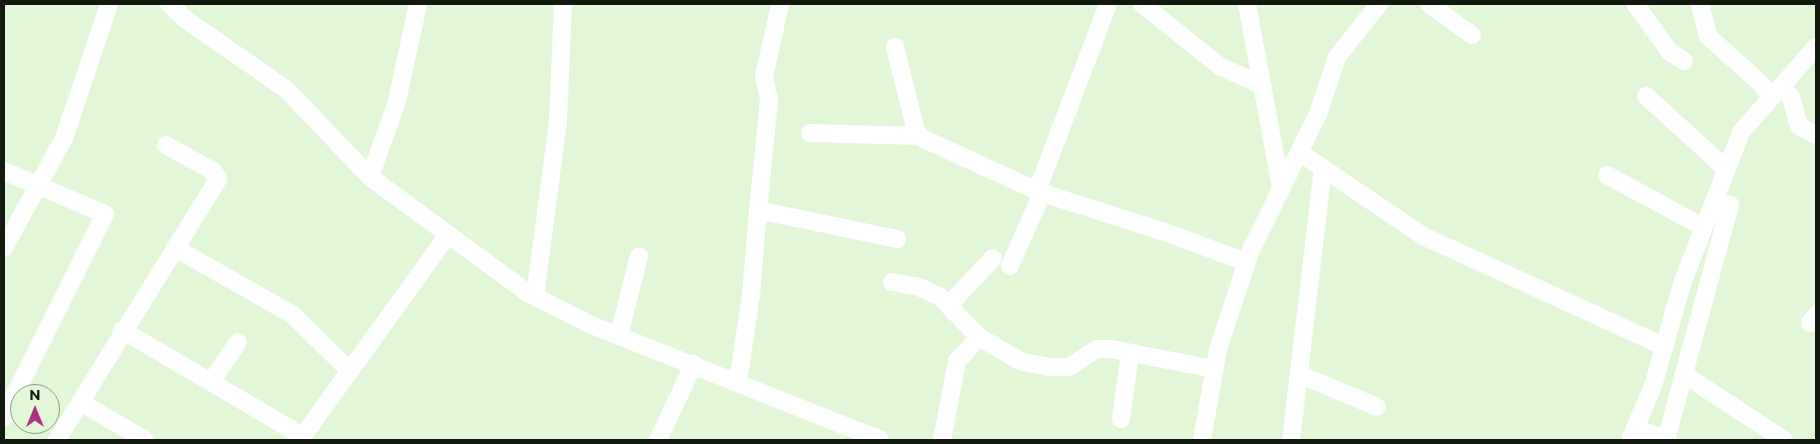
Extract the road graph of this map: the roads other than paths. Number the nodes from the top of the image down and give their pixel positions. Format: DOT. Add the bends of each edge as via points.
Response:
graph roads {
  1 [pos="109,4"];
  2 [pos="169,4"];
  3 [pos="418,4"];
  4 [pos="563,4"];
  5 [pos="780,4"];
  6 [pos="1108,4"];
  7 [pos="1142,4"];
  8 [pos="1247,4"];
  9 [pos="1379,4"];
  10 [pos="1429,4"];
  11 [pos="1635,4"];
  12 [pos="1700,4"];
  13 [pos="1472,35"];
  14 [pos="895,47"];
  15 [pos="1816,47"];
  16 [pos="1684,61"];
  17 [pos="1260,84"];
  18 [pos="1781,94"];
  19 [pos="1646,96"];
  20 [pos="810,133"];
  21 [pos="1816,135"];
  22 [pos="919,136"];
  23 [pos="166,145"];
  24 [pos="1299,152"];
  25 [pos="1725,168"];
  26 [pos="1323,169"];
  27 [pos="4,171"];
  28 [pos="1607,175"];
  29 [pos="370,177"];
  30 [pos="38,184"];
  31 [pos="1281,188"];
  32 [pos="1039,192"];
  33 [pos="1730,205"];
  34 [pos="758,210"];
  35 [pos="447,236"];
  36 [pos="897,239"];
  37 [pos="1706,244"];
  38 [pos="4,248"];
  39 [pos="175,248"];
  40 [pos="639,256"];
  41 [pos="993,258"];
  42 [pos="1246,262"];
  43 [pos="1010,266"];
  44 [pos="892,282"];
  45 [pos="535,296"];
  46 [pos="949,305"];
  47 [pos="122,330"];
  48 [pos="619,335"];
  49 [pos="979,337"];
  50 [pos="238,342"];
  51 [pos="1666,347"];
  52 [pos="1130,353"];
  53 [pos="694,364"];
  54 [pos="1214,369"];
  55 [pos="350,371"];
  56 [pos="1300,375"];
  57 [pos="1685,375"];
  58 [pos="211,382"];
  59 [pos="738,382"];
  60 [pos="80,402"];
  61 [pos="1377,407"];
  62 [pos="4,417"];
  63 [pos="1121,419"];
  64 [pos="1636,434"];
  65 [pos="301,438"];
  66 [pos="1669,438"];
  67 [pos="57,440"];
  68 [pos="144,440"];
  69 [pos="658,440"];
  70 [pos="880,440"];
  71 [pos="942,440"];
  72 [pos="1202,440"];
  73 [pos="1291,440"];
  74 [pos="1784,440"];
  1 -- 30 [label="street" via="64,138"];
  2 -- 29 [label="street" via="185,19 287,90"];
  3 -- 29 [label="street" via="397,101"];
  4 -- 45 [label="street" via="558,122"];
  5 -- 34 [label="street" via="764,77 769,99"];
  6 -- 32 [label="street"];
  7 -- 17 [label="street" via="1221,67"];
  8 -- 17 [label="street"];
  9 -- 24 [label="street" via="1337,57 1318,114"];
  10 -- 13 [label="street"];
  11 -- 16 [label="street" via="1669,51"];
  12 -- 18 [label="street" via="1708,36 1760,83"];
  14 -- 22 [label="street"];
  15 -- 18 [label="street"];
  17 -- 31 [label="street"];
  18 -- 21 [label="street" via="1799,126"];
  18 -- 25 [label="street" via="1741,132"];
  19 -- 25 [label="street"];
  20 -- 22 [label="street"];
  22 -- 32 [label="street"];
  23 -- 39 [label="street" via="213,171 218,179"];
  24 -- 26 [label="street"];
  24 -- 31 [label="street"];
  25 -- 37 [label="street"];
  26 -- 51 [label="street" via="1423,236"];
  26 -- 56 [label="street" via="1303,324"];
  27 -- 30 [label="street"];
  28 -- 37 [label="street"];
  29 -- 35 [label="street"];
  30 -- 38 [label="street"];
  30 -- 62 [label="street" via="105,214"];
  31 -- 42 [label="street"];
  32 -- 42 [label="street"];
  32 -- 43 [label="street"];
  33 -- 37 [label="street"];
  34 -- 36 [label="street"];
  34 -- 59 [label="street" via="751,296"];
  35 -- 45 [label="street"];
  35 -- 55 [label="street"];
  37 -- 51 [label="street"];
  37 -- 57 [label="street"];
  39 -- 47 [label="street"];
  39 -- 55 [label="street" via="293,314"];
  40 -- 48 [label="street"];
  41 -- 46 [label="street"];
  42 -- 54 [label="street" via="1230,305"];
  44 -- 46 [label="street" via="919,287"];
  45 -- 48 [label="street"];
  46 -- 49 [label="street"];
  47 -- 58 [label="street"];
  47 -- 60 [label="street"];
  48 -- 53 [label="street"];
  49 -- 52 [label="street" via="1022,362 1050,367 1074,365 1097,349"];
  49 -- 71 [label="street" via="958,362"];
  50 -- 58 [label="street"];
  51 -- 64 [label="street"];
  52 -- 54 [label="street"];
  52 -- 63 [label="street"];
  53 -- 59 [label="street"];
  53 -- 69 [label="street"];
  54 -- 72 [label="street"];
  55 -- 65 [label="street"];
  56 -- 61 [label="street"];
  56 -- 73 [label="street"];
  57 -- 66 [label="street"];
  57 -- 74 [label="street"];
  58 -- 65 [label="street"];
  59 -- 70 [label="street"];
  60 -- 67 [label="street"];
  60 -- 68 [label="street"];
  64 -- 66 [label="street"];
}
